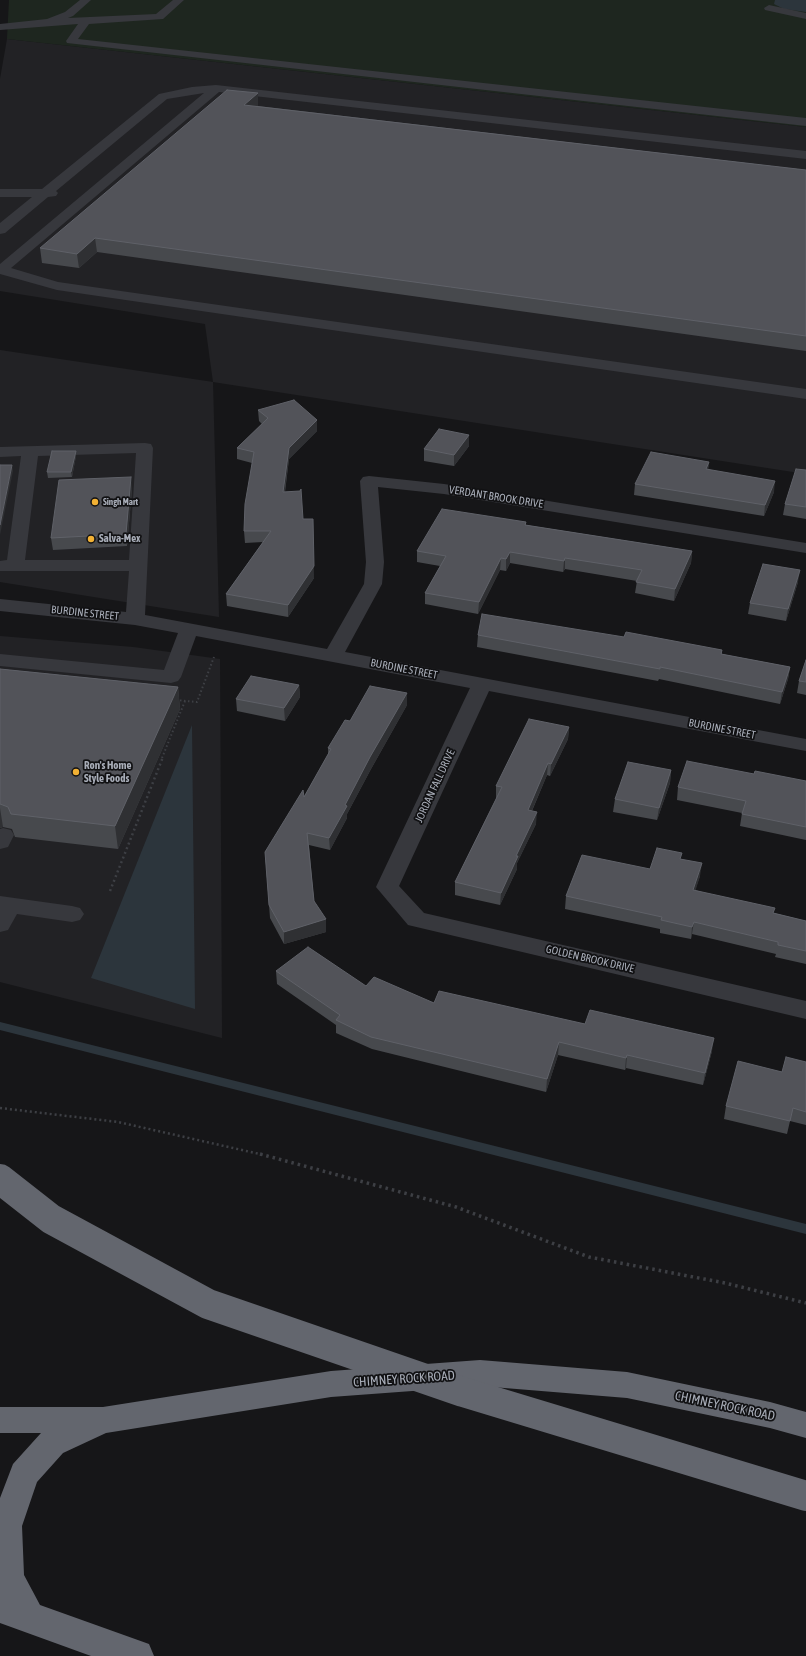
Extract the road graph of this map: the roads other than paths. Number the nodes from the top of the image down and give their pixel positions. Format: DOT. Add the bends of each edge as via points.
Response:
graph roads {
  1 [pos="86,0"];
  2 [pos="179,0"];
  3 [pos="769,8"];
  4 [pos="806,16"];
  5 [pos="86,21"];
  6 [pos="49,22"];
  7 [pos="0,27"];
  8 [pos="216,88"];
  9 [pos="806,122"];
  10 [pos="806,155"];
  11 [pos="47,192"];
  12 [pos="0,193"];
  13 [pos="86,197"];
  14 [pos="0,230"];
  15 [pos="0,269"];
  16 [pos="806,394"];
  17 [pos="0,452"];
  18 [pos="30,452"];
  19 [pos="806,548"];
  20 [pos="137,565"];
  21 [pos="8,566"];
  22 [pos="0,605"];
  23 [pos="135,619"];
  24 [pos="189,629"];
  25 [pos="333,656"];
  26 [pos="0,660"];
  27 [pos="482,684"];
  28 [pos="806,745"];
  29 [pos="387,887"];
  30 [pos="3,911"];
  31 [pos="72,914"];
  32 [pos="806,1010"];
  33 [pos="0,1179"];
  34 [pos="0,1420"];
  35 [pos="103,1420"];
  36 [pos="806,1426"];
  37 [pos="806,1496"];
  38 [pos="15,1612"];
  39 [pos="137,1656"];
  1 -- 6 [label="street" via="69,14"];
  2 -- 5 [label="street" via="159,17"];
  3 -- 4 [label="street"];
  5 -- 6 [label="street"];
  5 -- 9 [label="street" via="71,40"];
  6 -- 7 [label="street"];
  8 -- 10 [label="street"];
  8 -- 11 [label="street" via="163,96"];
  8 -- 13 [label="street"];
  11 -- 12 [label="street"];
  11 -- 13 [label="street"];
  11 -- 14 [label="street"];
  13 -- 15 [label="street"];
  15 -- 16 [label="street" via="57,286"];
  17 -- 18 [label="street"];
  18 -- 20 [label="street" via="145,448"];
  18 -- 21 [label="street"];
  19 -- 25 [label="street, VERDANT BROOK DRIVE" via="444,489 369,481 375,562 373,584"];
  20 -- 21 [label="street"];
  20 -- 23 [label="street"];
  22 -- 23 [label="street, BURDINE STREET"];
  23 -- 24 [label="street, BURDINE STREET"];
  24 -- 25 [label="street, BURDINE STREET"];
  24 -- 26 [label="street" via="170,677"];
  25 -- 27 [label="street, BURDINE STREET"];
  27 -- 28 [label="street, BURDINE STREET"];
  27 -- 29 [label="street, JORDAN FALL DRIVE"];
  29 -- 32 [label="street, GOLDEN BROOK DRIVE" via="416,919"];
  30 -- 31 [label="street"];
  33 -- 37 [label="highway, bridge" via="51,1219 208,1304 463,1392"];
  34 -- 35 [label="highway, CHIMNEY ROCK ROAD"];
  35 -- 36 [label="highway, CHIMNEY ROCK ROAD" via="331,1384 480,1373 627,1385"];
  35 -- 38 [label="highway" via="52,1443 24,1474 6,1526 8,1577"];
  38 -- 39 [label="highway"];
}
